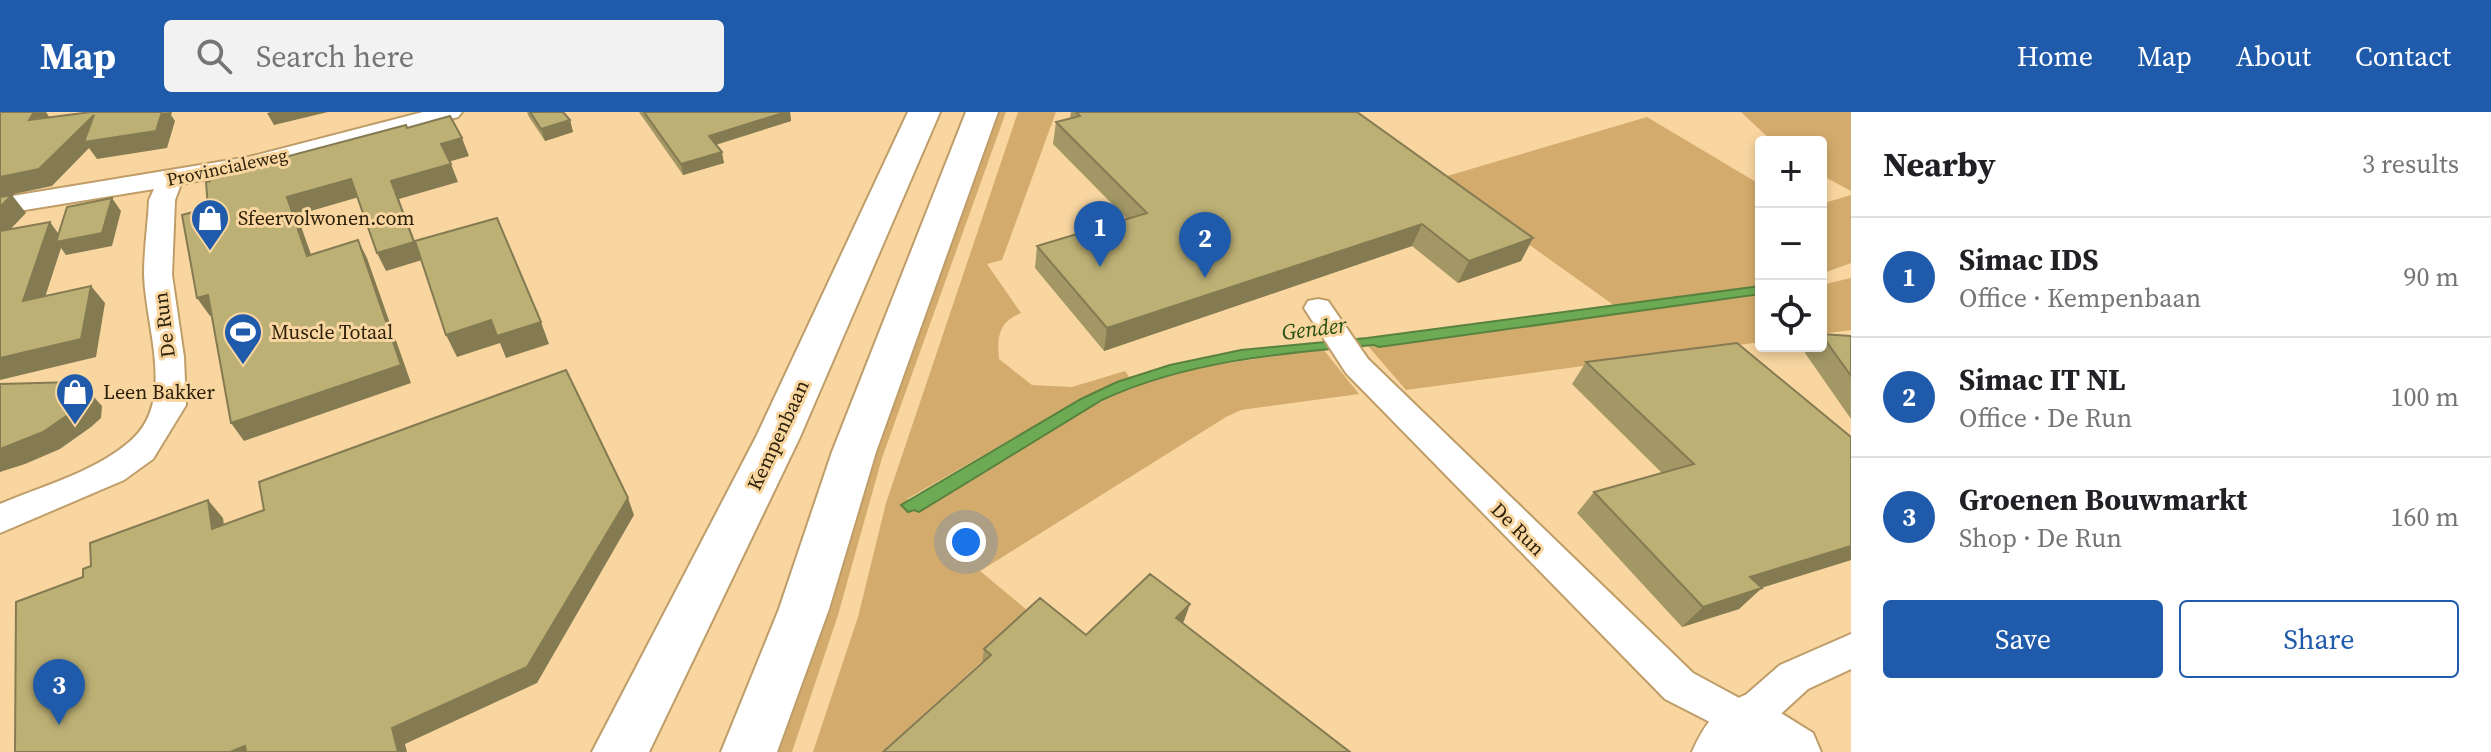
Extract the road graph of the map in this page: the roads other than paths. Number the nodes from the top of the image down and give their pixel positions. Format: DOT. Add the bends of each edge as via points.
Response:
graph roads {
  1 [pos="450,112"];
  2 [pos="924,112"];
  3 [pos="982,112"];
  4 [pos="171,179"];
  5 [pos="0,206"];
  6 [pos="1334,331"];
  7 [pos="0,519"];
  8 [pos="1851,651"];
  9 [pos="1733,736"];
  10 [pos="620,752"];
  11 [pos="749,752"];
  12 [pos="1793,752"];
  1 -- 4 [label="street, Provincialeweg" via="303,152"];
  2 -- 10 [label="main road, Kempenbaan" via="772,451"];
  3 -- 11 [label="main road"];
  4 -- 5 [label="street, Provincialeweg"];
  4 -- 7 [label="street, De Run" via="162,200 158,275 170,405 142,450 112,471"];
  6 -- 9 [label="street, De Run" via="1544,555"];
  8 -- 9 [label="street" via="1794,677"];
  9 -- 12 [label="main road, De Run"];
}
